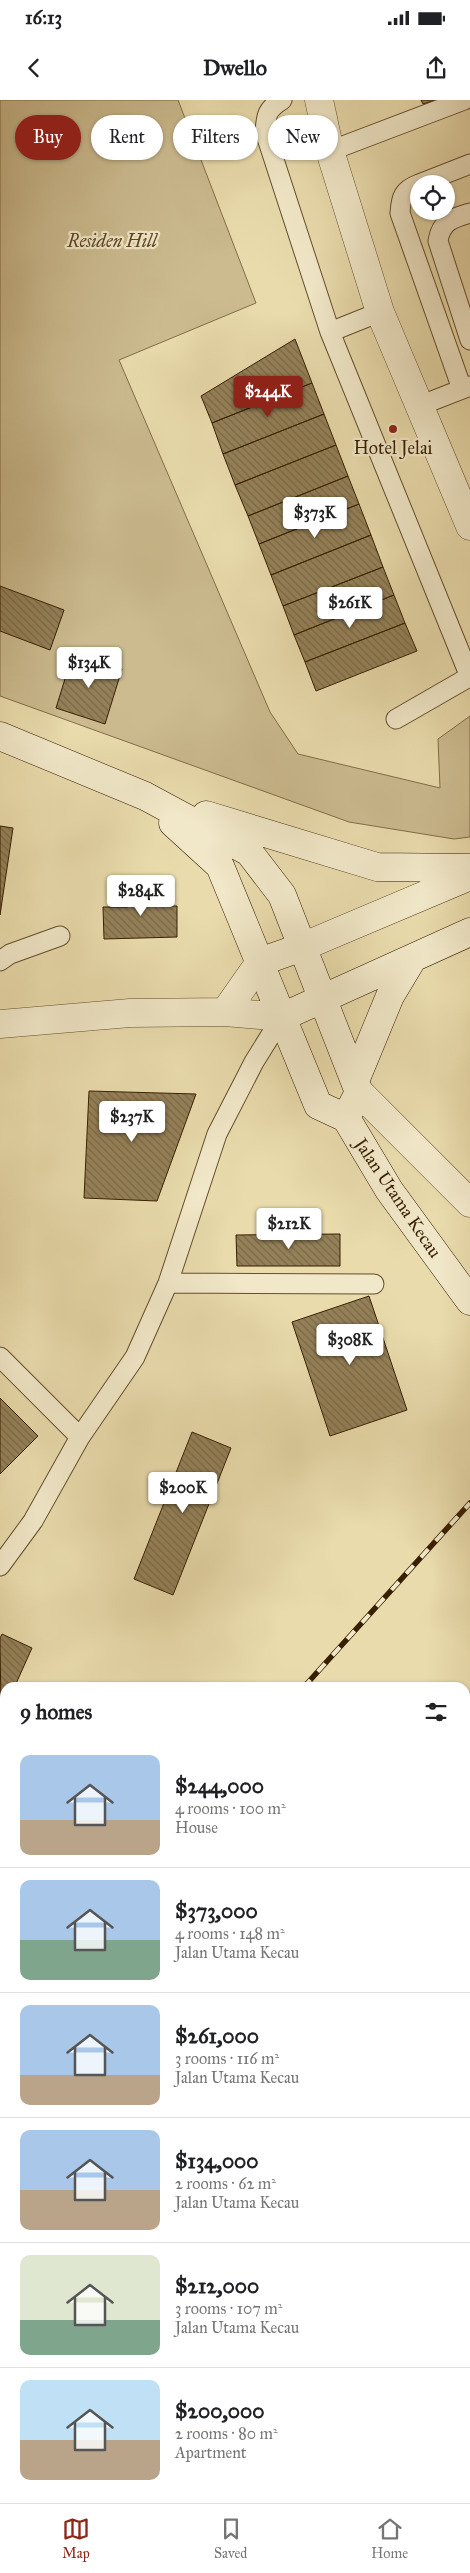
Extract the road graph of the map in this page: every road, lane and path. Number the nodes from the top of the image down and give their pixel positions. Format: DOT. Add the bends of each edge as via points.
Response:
graph roads {
  1 [pos="282,100"];
  2 [pos="319,100"];
  3 [pos="464,100"];
  4 [pos="322,115"];
  5 [pos="338,149"];
  6 [pos="332,160"];
  7 [pos="470,164"];
  8 [pos="442,175"];
  9 [pos="410,188"];
  10 [pos="470,212"];
  11 [pos="380,312"];
  12 [pos="330,332"];
  13 [pos="470,340"];
  14 [pos="466,387"];
  15 [pos="419,406"];
  16 [pos="470,526"];
  17 [pos="470,677"];
  18 [pos="396,719"];
  19 [pos="0,736"];
  20 [pos="145,796"];
  21 [pos="470,868"];
  22 [pos="470,876"];
  23 [pos="470,932"];
  24 [pos="60,936"];
  25 [pos="302,947"];
  26 [pos="0,961"];
  27 [pos="411,961"];
  28 [pos="260,962"];
  29 [pos="323,1000"];
  30 [pos="225,1012"];
  31 [pos="282,1017"];
  32 [pos="0,1024"];
  33 [pos="357,1086"];
  34 [pos="346,1118"];
  35 [pos="470,1203"];
  36 [pos="168,1283"];
  37 [pos="374,1284"];
  38 [pos="470,1301"];
  39 [pos="0,1357"];
  40 [pos="80,1437"];
  41 [pos="0,1566"];
  1 -- 12 [label="lane" via="271,106 265,132"];
  2 -- 4 [label="street"];
  3 -- 5 [label="lane"];
  6 -- 11 [label="street"];
  7 -- 8 [label="lane"];
  9 -- 14 [label="lane" via="401,196 400,212"];
  10 -- 13 [label="lane" via="448,220 438,241"];
  11 -- 12 [label="lane"];
  11 -- 15 [label="street"];
  12 -- 17 [label="lane"];
  14 -- 15 [label="lane"];
  15 -- 16 [label="street"];
  17 -- 18 [label="lane"];
  19 -- 20 [label="street"];
  20 -- 21 [label="street" via="377,867"];
  20 -- 25 [label="street" via="249,852 282,895"];
  20 -- 28 [label="street" via="220,866"];
  22 -- 25 [label="street"];
  23 -- 27 [label="street"];
  24 -- 26 [label="lane" via="10,954"];
  25 -- 28 [label="street"];
  25 -- 29 [label="street"];
  27 -- 29 [label="street"];
  27 -- 33 [label="street" via="390,996"];
  28 -- 30 [label="street"];
  28 -- 31 [label="street"];
  29 -- 31 [label="street"];
  29 -- 33 [label="street"];
  30 -- 31 [label="street"];
  30 -- 32 [label="street" via="130,1013"];
  31 -- 34 [label="street" via="318,1106"];
  31 -- 36 [label="lane" via="254,1062 217,1134"];
  33 -- 34 [label="street"];
  33 -- 35 [label="street"];
  34 -- 38 [label="street, Jalan Utama Kecau" via="389,1190"];
  36 -- 37 [label="lane"];
  36 -- 40 [label="lane" via="135,1357"];
  39 -- 40 [label="lane"];
  40 -- 41 [label="lane" via="33,1521"];
}
